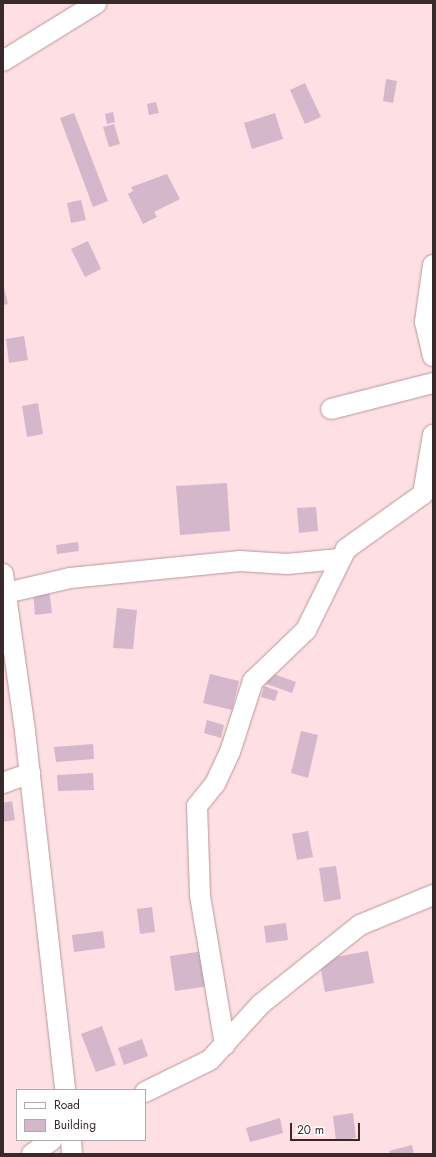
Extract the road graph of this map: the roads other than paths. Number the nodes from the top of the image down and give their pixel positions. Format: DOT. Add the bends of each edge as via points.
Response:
graph roads {
  1 [pos="97,3"];
  2 [pos="3,61"];
  3 [pos="433,265"];
  4 [pos="433,356"];
  5 [pos="433,383"];
  6 [pos="331,409"];
  7 [pos="433,435"];
  8 [pos="339,559"];
  9 [pos="4,583"];
  10 [pos="30,773"];
  11 [pos="3,783"];
  12 [pos="433,895"];
  13 [pos="225,1045"];
  14 [pos="65,1089"];
  15 [pos="146,1092"];
  16 [pos="51,1141"];
  17 [pos="71,1141"];
  18 [pos="32,1154"];
  19 [pos="72,1154"];
  1 -- 2 [label="street"];
  3 -- 4 [label="street" via="425,322"];
  5 -- 6 [label="street"];
  7 -- 8 [label="street" via="423,494 376,525"];
  8 -- 9 [label="street" via="287,564 240,561"];
  8 -- 13 [label="street" via="306,630 253,681 230,752 215,784 197,806 200,895"];
  9 -- 10 [label="street"];
  10 -- 11 [label="street"];
  10 -- 14 [label="street"];
  12 -- 13 [label="street" via="360,925 261,1004"];
  13 -- 15 [label="street" via="210,1060"];
  16 -- 18 [label="street"];
  17 -- 19 [label="street"];
}
